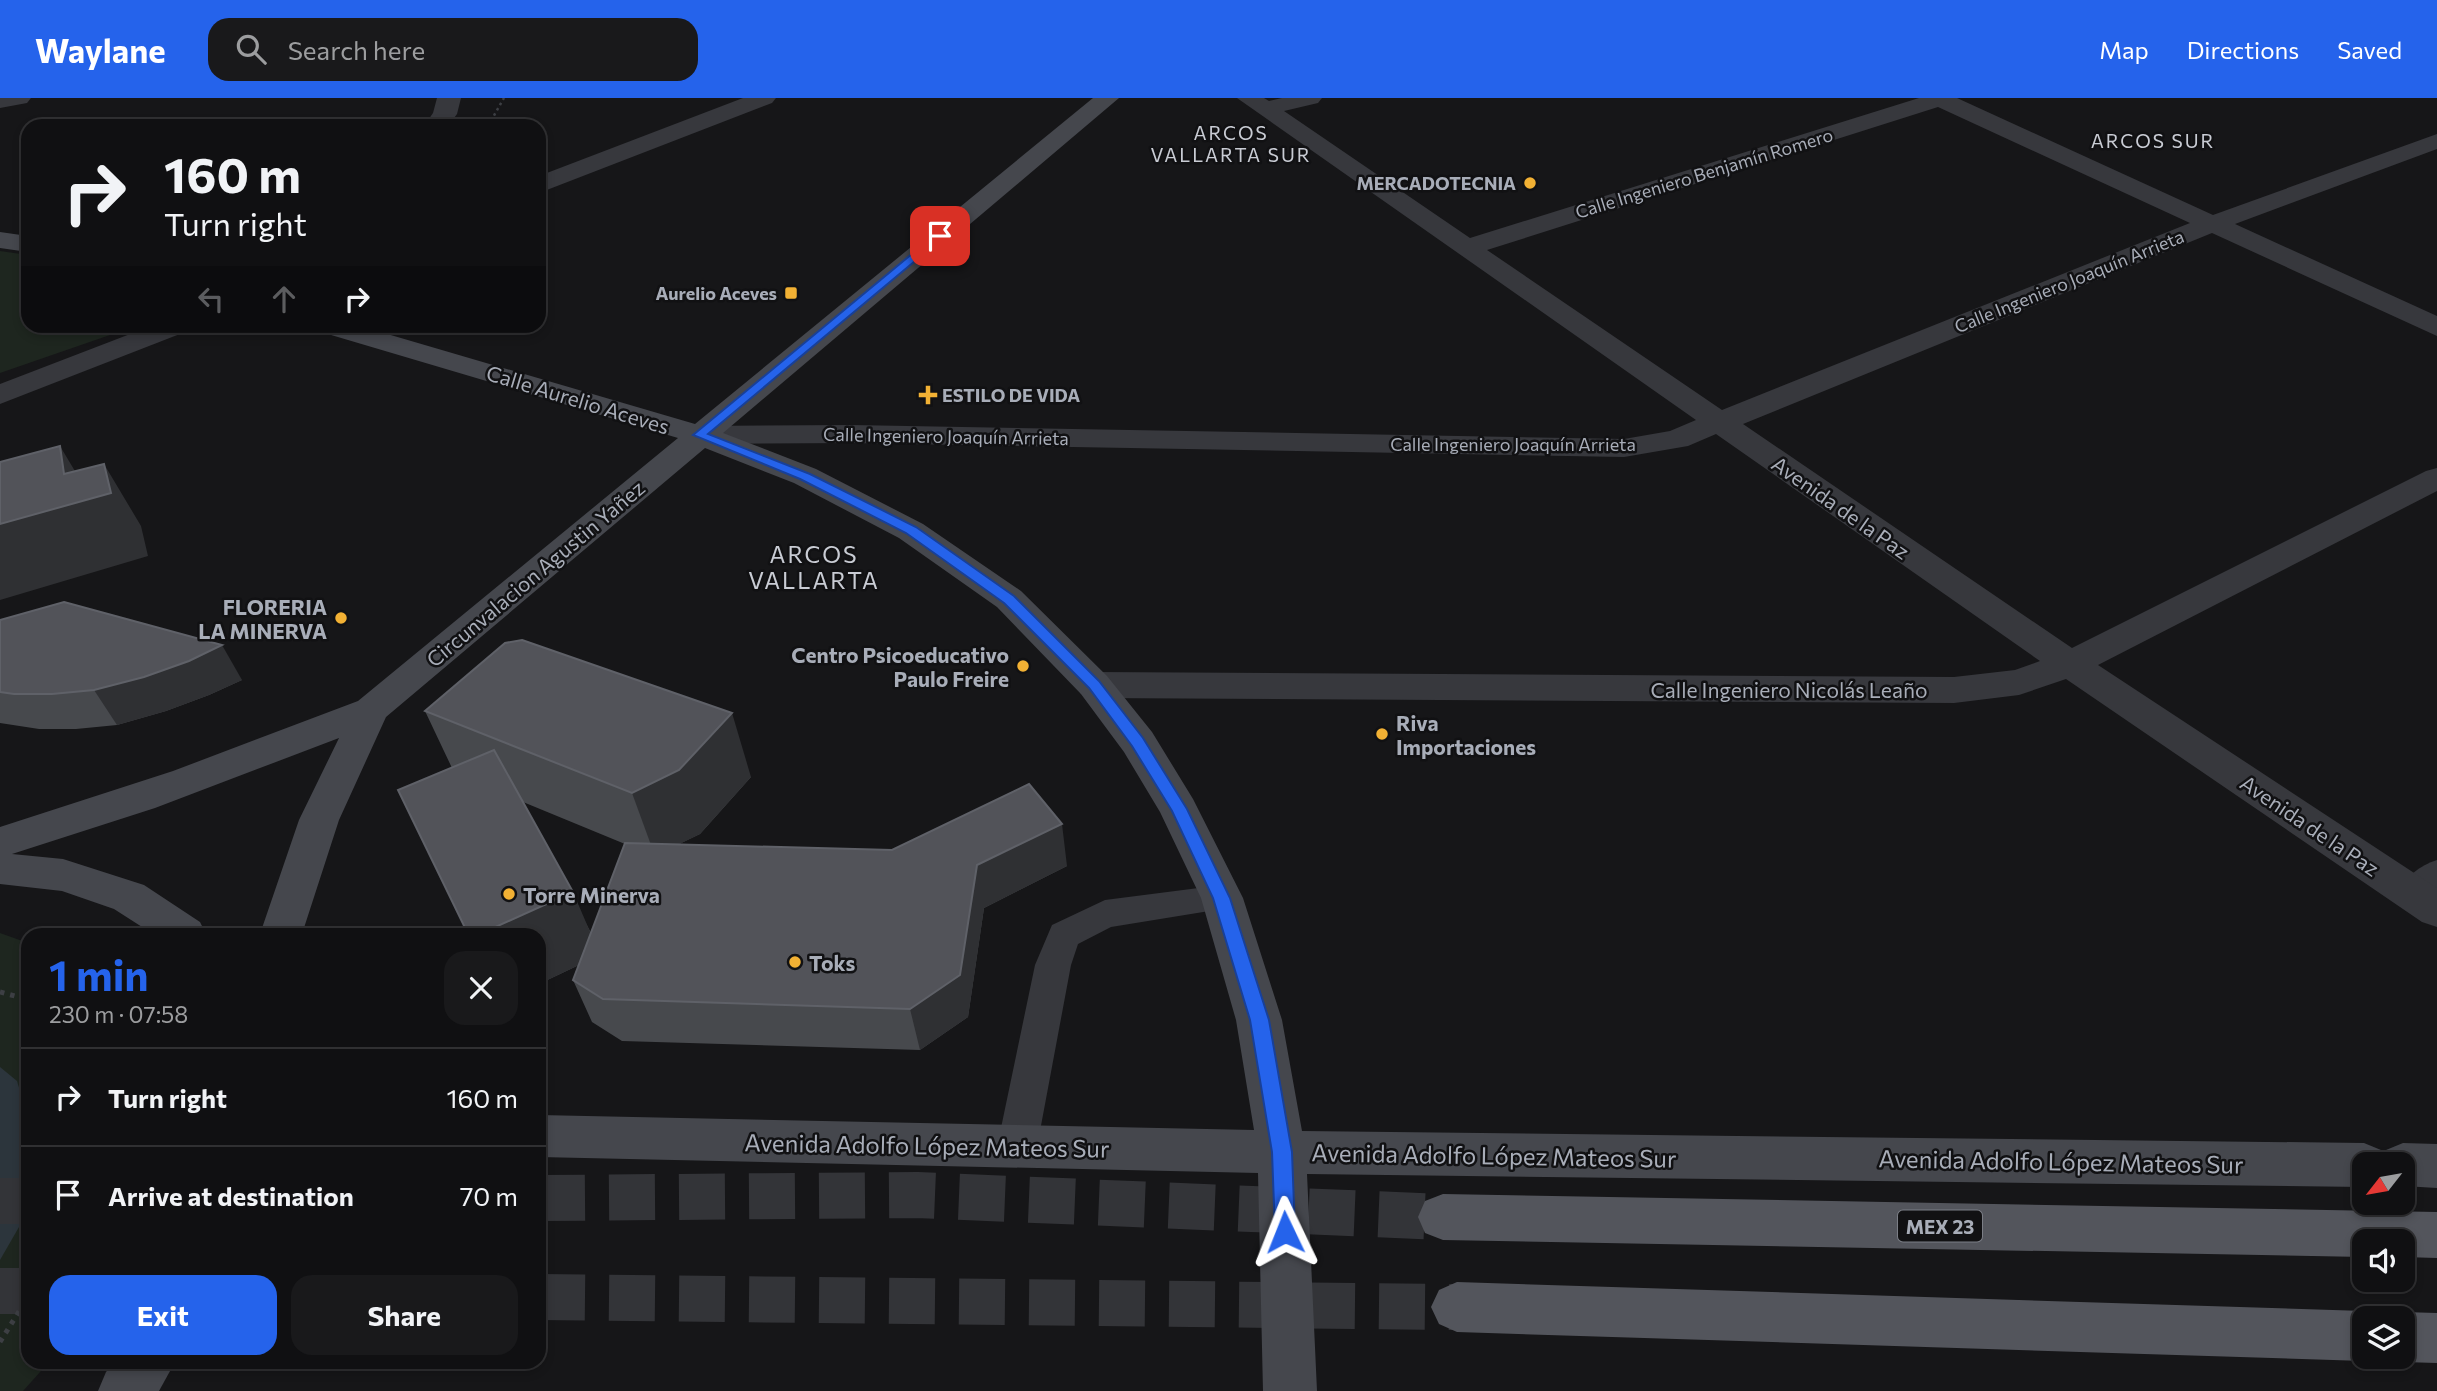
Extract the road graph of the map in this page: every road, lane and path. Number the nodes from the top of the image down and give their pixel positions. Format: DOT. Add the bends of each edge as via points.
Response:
graph roads {
  1 [pos="19,98"];
  2 [pos="449,98"];
  3 [pos="504,98"];
  4 [pos="764,98"];
  5 [pos="1107,98"];
  6 [pos="1310,98"];
  7 [pos="1940,98"];
  8 [pos="0,101"];
  9 [pos="1257,104"];
  10 [pos="442,119"];
  11 [pos="492,119"];
  12 [pos="2437,141"];
  13 [pos="546,182"];
  14 [pos="2213,224"];
  15 [pos="0,240"];
  16 [pos="21,243"];
  17 [pos="1466,248"];
  18 [pos="2437,327"];
  19 [pos="157,333"];
  20 [pos="355,333"];
  21 [pos="0,395"];
  22 [pos="1718,422"];
  23 [pos="699,435"];
  24 [pos="2437,478"];
  25 [pos="2070,664"];
  26 [pos="1094,685"];
  27 [pos="371,710"];
  28 [pos="0,842"];
  29 [pos="0,868"];
  30 [pos="2429,892"];
  31 [pos="1222,898"];
  32 [pos="176,928"];
  33 [pos="283,928"];
  34 [pos="0,992"];
  35 [pos="21,998"];
  36 [pos="546,1136"];
  37 [pos="1017,1147"];
  38 [pos="1282,1152"];
  39 [pos="2352,1165"];
  40 [pos="2415,1165"];
  41 [pos="2437,1166"];
  42 [pos="1443,1217"];
  43 [pos="2437,1234"];
  44 [pos="1457,1307"];
  45 [pos="21,1308"];
  46 [pos="2352,1336"];
  47 [pos="2415,1337"];
  48 [pos="2437,1338"];
  49 [pos="0,1342"];
  50 [pos="142,1369"];
  51 [pos="125,1391"];
  52 [pos="1290,1391"];
  1 -- 8 [label="street"];
  2 -- 10 [label="street"];
  3 -- 11 [label="path"];
  4 -- 13 [label="street"];
  5 -- 23 [label="main road, Circunvalacion Agustin Yañez"];
  6 -- 9 [label="street"];
  7 -- 14 [label="street"];
  7 -- 17 [label="street, Calle Ingeniero Benjamín Romero"];
  9 -- 17 [label="street, Avenida de la Paz"];
  12 -- 14 [label="street, Calle Ingeniero Joaquín Arrieta"];
  14 -- 18 [label="street"];
  14 -- 22 [label="street, Calle Ingeniero Joaquín Arrieta"];
  15 -- 16 [label="main road"];
  17 -- 22 [label="street, Avenida de la Paz"];
  19 -- 21 [label="street"];
  20 -- 23 [label="main road, Calle Aurelio Aceves"];
  22 -- 23 [label="street, Calle Ingeniero Joaquín Arrieta" via="1677,439 1624,448"];
  22 -- 25 [label="street, Avenida de la Paz"];
  23 -- 26 [label="main road, Calle Aurelio Aceves" via="805,477 911,530 1009,599"];
  23 -- 27 [label="main road, Circunvalacion Agustin Yañez"];
  24 -- 25 [label="street, Calle Ingeniero Nicolás Leaño"];
  25 -- 26 [label="street, Calle Ingeniero Nicolás Leaño" via="2019,682 1954,690"];
  25 -- 30 [label="street, Avenida de la Paz"];
  26 -- 31 [label="main road, Calle Aurelio Aceves" via="1138,742 1179,809"];
  27 -- 28 [label="main road" via="224,770"];
  27 -- 33 [label="main road" via="319,820"];
  29 -- 32 [label="main road" via="62,875 129,897"];
  31 -- 37 [label="lane" via="1105,914 1064,936 1053,965"];
  31 -- 38 [label="main road, Calle Aurelio Aceves" via="1259,1020"];
  34 -- 35 [label="path"];
  36 -- 37 [label="main road, Avenida Adolfo López Mateos Sur"];
  37 -- 38 [label="main road, Avenida Adolfo López Mateos Sur"];
  38 -- 39 [label="main road, Avenida Adolfo López Mateos Sur"];
  38 -- 52 [label="main road, Calle Aurelio Aceves"];
  40 -- 41 [label="main road"];
  42 -- 43 [label="main road, MEX 23"];
  44 -- 46 [label="main road"];
  45 -- 49 [label="path"];
  47 -- 48 [label="main road"];
  50 -- 51 [label="main road"];
}
